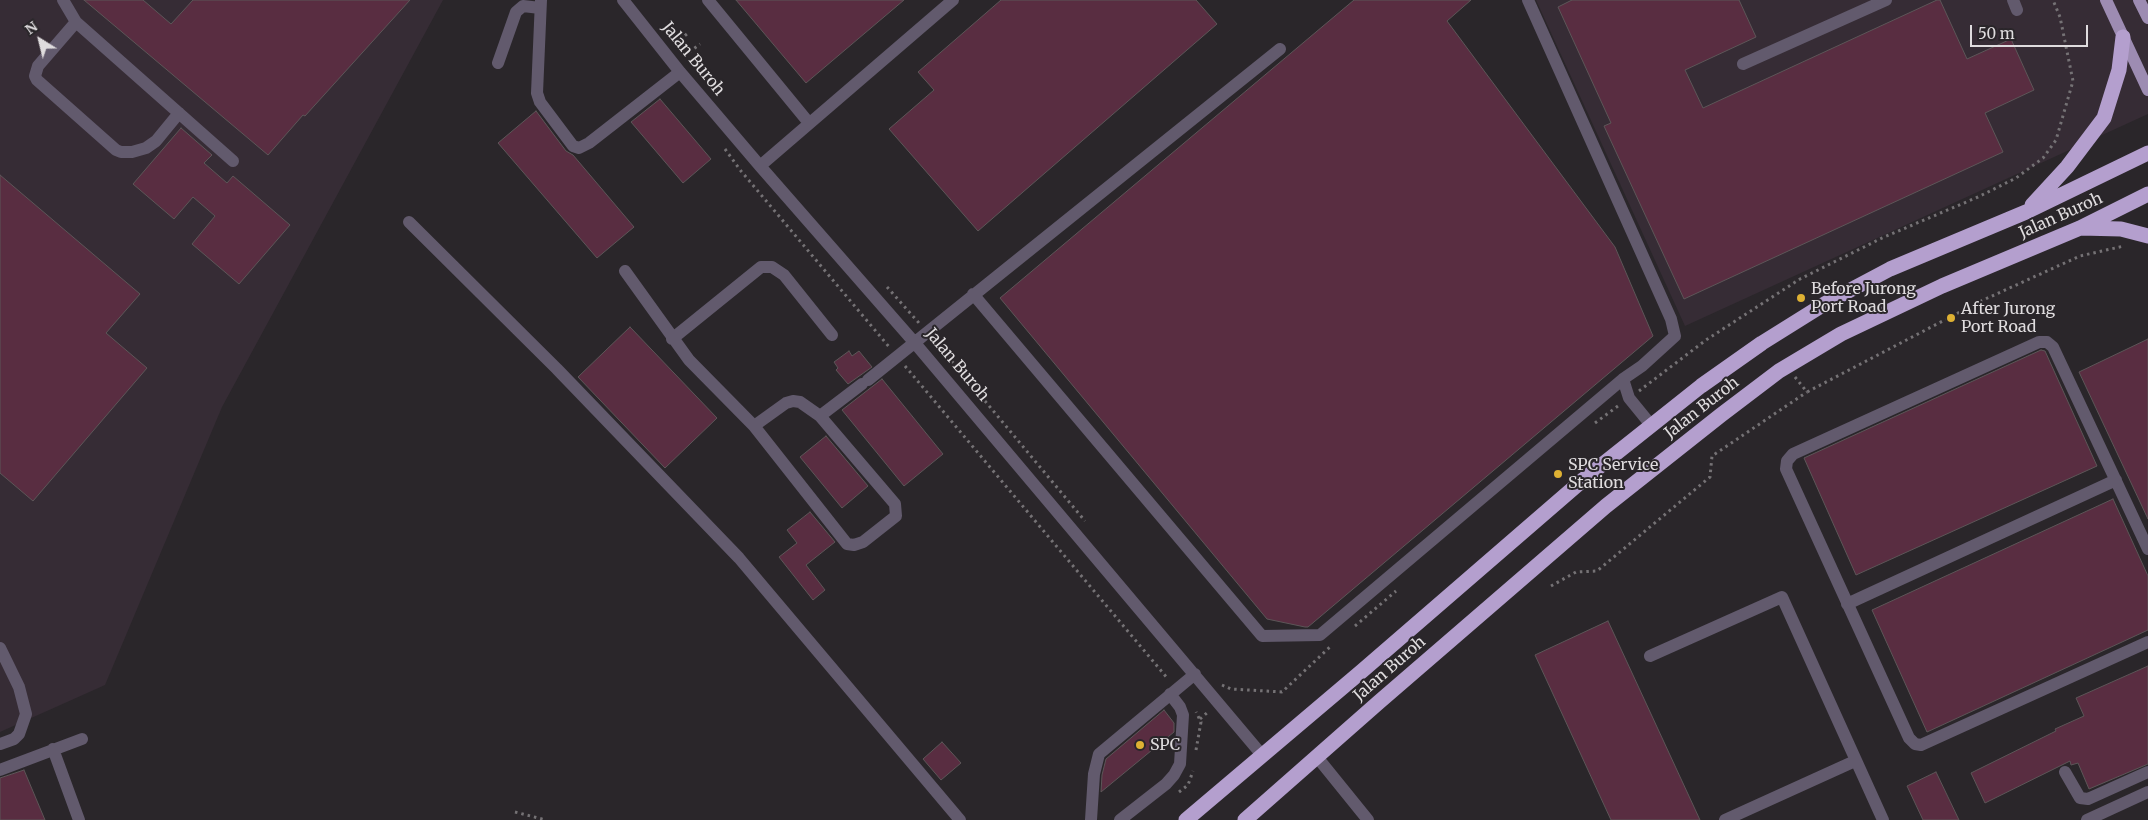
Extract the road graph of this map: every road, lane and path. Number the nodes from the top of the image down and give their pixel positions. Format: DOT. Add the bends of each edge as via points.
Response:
graph roads {
  1 [pos="63,0"];
  2 [pos="623,0"];
  3 [pos="708,0"];
  4 [pos="953,0"];
  5 [pos="1528,0"];
  6 [pos="1886,0"];
  7 [pos="2053,0"];
  8 [pos="2106,0"];
  9 [pos="2139,0"];
  10 [pos="540,4"];
  11 [pos="2148,18"];
  12 [pos="76,22"];
  13 [pos="688,33"];
  14 [pos="668,37"];
  15 [pos="2123,37"];
  16 [pos="675,44"];
  17 [pos="700,44"];
  18 [pos="1280,49"];
  19 [pos="684,56"];
  20 [pos="690,63"];
  21 [pos="498,64"];
  22 [pos="1743,64"];
  23 [pos="680,72"];
  24 [pos="2148,90"];
  25 [pos="179,113"];
  26 [pos="809,124"];
  27 [pos="724,147"];
  28 [pos="2148,153"];
  29 [pos="233,161"];
  30 [pos="760,166"];
  31 [pos="2148,194"];
  32 [pos="2026,212"];
  33 [pos="409,222"];
  34 [pos="2080,228"];
  35 [pos="2148,236"];
  36 [pos="2129,245"];
  37 [pos="625,271"];
  38 [pos="881,281"];
  39 [pos="974,294"];
  40 [pos="926,331"];
  41 [pos="832,335"];
  42 [pos="672,339"];
  43 [pos="914,342"];
  44 [pos="896,356"];
  45 [pos="1787,367"];
  46 [pos="1623,379"];
  47 [pos="1807,392"];
  48 [pos="1629,398"];
  49 [pos="820,416"];
  50 [pos="1652,425"];
  51 [pos="754,426"];
  52 [pos="1590,426"];
  53 [pos="2116,480"];
  54 [pos="1091,528"];
  55 [pos="2148,549"];
  56 [pos="1550,586"];
  57 [pos="1399,588"];
  58 [pos="1848,604"];
  59 [pos="1349,631"];
  60 [pos="1334,642"];
  61 [pos="2148,642"];
  62 [pos="0,648"];
  63 [pos="1650,656"];
  64 [pos="1195,674"];
  65 [pos="1218,679"];
  66 [pos="1173,692"];
  67 [pos="1193,708"];
  68 [pos="82,739"];
  69 [pos="0,744"];
  70 [pos="53,749"];
  71 [pos="1262,755"];
  72 [pos="1317,757"];
  73 [pos="1195,758"];
  74 [pos="1855,761"];
  75 [pos="1194,766"];
  76 [pos="0,770"];
  77 [pos="2065,772"];
  78 [pos="2148,772"];
  79 [pos="2148,792"];
  80 [pos="1173,796"];
  81 [pos="515,812"];
  82 [pos="79,820"];
  83 [pos="546,820"];
  84 [pos="960,820"];
  85 [pos="1090,820"];
  86 [pos="1120,820"];
  87 [pos="1186,820"];
  88 [pos="1245,820"];
  89 [pos="1368,820"];
  90 [pos="1725,820"];
  91 [pos="1883,820"];
  92 [pos="2087,820"];
  1 -- 12 [label="lane"];
  2 -- 23 [label="lane, Jalan Buroh"];
  3 -- 26 [label="lane"];
  4 -- 26 [label="lane"];
  5 -- 46 [label="lane" via="1674,327 1675,336"];
  6 -- 22 [label="lane"];
  7 -- 48 [label="path" via="2060,17 2073,81 2056,140 2044,158 2016,178 1800,279 1706,340"];
  8 -- 15 [label="main road"];
  9 -- 11 [label="main road"];
  10 -- 21 [label="lane" via="523,6 516,12"];
  10 -- 23 [label="lane" via="537,93 540,102 573,146 579,148 589,143"];
  12 -- 25 [label="lane"];
  12 -- 25 [label="lane" via="38,66 37,80 116,150 132,152 146,148"];
  13 -- 16 [label="path"];
  14 -- 16 [label="path"];
  15 -- 24 [label="main road"];
  15 -- 32 [label="highway" via="2119,70 2104,118 2067,167"];
  16 -- 19 [label="path"];
  17 -- 19 [label="path"];
  18 -- 39 [label="lane"];
  19 -- 20 [label="path"];
  23 -- 30 [label="lane, Jalan Buroh"];
  25 -- 29 [label="lane"];
  26 -- 30 [label="lane"];
  27 -- 44 [label="path"];
  28 -- 32 [label="highway, Jalan Buroh"];
  30 -- 43 [label="lane, Jalan Buroh"];
  31 -- 34 [label="highway, Jalan Buroh"];
  32 -- 50 [label="highway, Jalan Buroh" via="1890,270 1826,303 1762,343"];
  33 -- 84 [label="lane" via="558,369 739,558"];
  34 -- 35 [label="highway" via="2121,229"];
  34 -- 45 [label="highway, Jalan Buroh" via="1942,286 1842,334"];
  36 -- 47 [label="path" via="2080,256 1981,301"];
  37 -- 42 [label="lane"];
  38 -- 40 [label="path"];
  39 -- 40 [label="lane"];
  39 -- 46 [label="lane" via="1262,636 1320,635"];
  40 -- 43 [label="lane"];
  40 -- 54 [label="path"];
  41 -- 42 [label="lane" via="784,275 772,267 761,267"];
  42 -- 51 [label="lane"];
  43 -- 44 [label="lane"];
  43 -- 64 [label="lane, Jalan Buroh"];
  44 -- 49 [label="lane"];
  44 -- 66 [label="path"];
  45 -- 47 [label="path"];
  45 -- 72 [label="highway, Jalan Buroh" via="1606,506"];
  46 -- 48 [label="lane"];
  47 -- 56 [label="path" via="1712,456 1710,477 1597,571 1576,572"];
  48 -- 50 [label="lane"];
  48 -- 52 [label="path"];
  49 -- 51 [label="lane" via="800,402 793,401"];
  49 -- 51 [label="lane" via="897,509 896,516 863,542 854,545 847,544"];
  50 -- 71 [label="highway, Jalan Buroh" via="1584,479"];
  53 -- 55 [label="lane"];
  53 -- 58 [label="lane"];
  53 -- 58 [label="lane" via="2054,347 2047,342 2039,342 1792,454 1786,469"];
  57 -- 59 [label="path"];
  58 -- 61 [label="lane" via="1909,738 1921,746"];
  60 -- 65 [label="path" via="1282,692 1231,689 1224,687"];
  62 -- 69 [label="lane" via="19,687 26,714 19,734"];
  63 -- 74 [label="lane" via="1782,597"];
  64 -- 66 [label="lane"];
  64 -- 71 [label="lane, Jalan Buroh"];
  66 -- 85 [label="lane" via="1099,754"];
  66 -- 86 [label="lane" via="1183,715 1180,764 1166,784"];
  67 -- 73 [label="path" via="1201,722"];
  68 -- 70 [label="lane"];
  70 -- 76 [label="lane"];
  70 -- 82 [label="lane"];
  71 -- 87 [label="highway, Jalan Buroh"];
  72 -- 88 [label="highway, Jalan Buroh"];
  72 -- 89 [label="lane"];
  74 -- 90 [label="lane"];
  74 -- 91 [label="lane"];
  75 -- 80 [label="path" via="1188,785"];
  77 -- 78 [label="lane" via="2080,798 2088,800"];
  79 -- 92 [label="lane"];
  81 -- 83 [label="path"];
}
